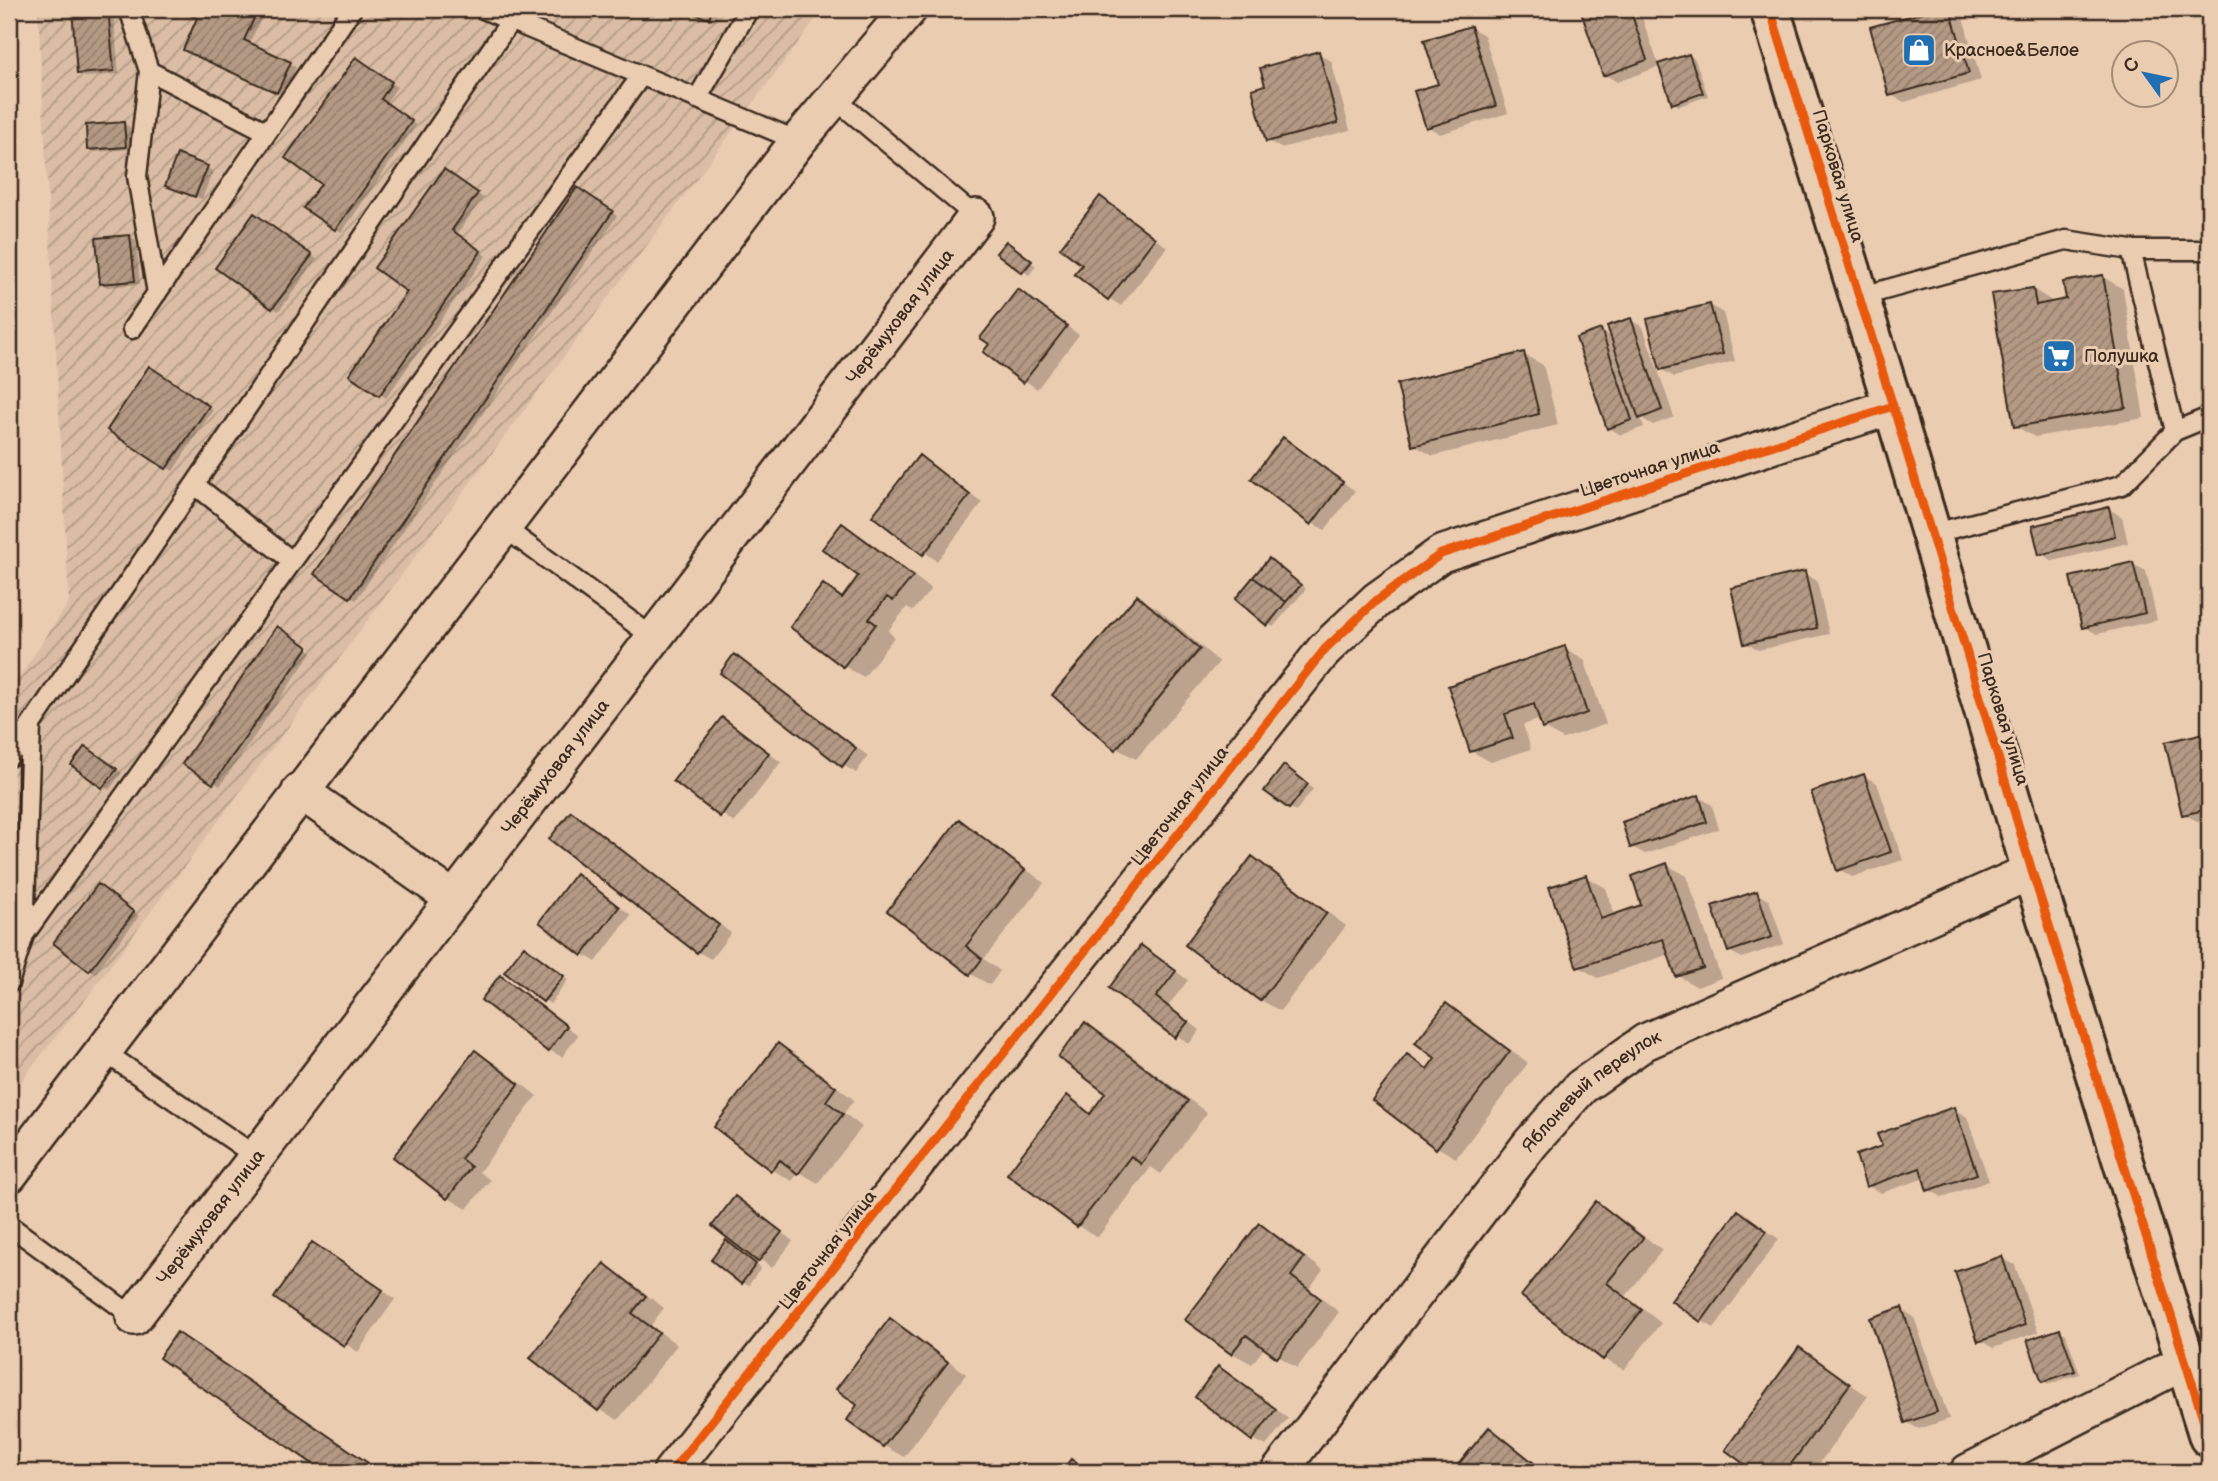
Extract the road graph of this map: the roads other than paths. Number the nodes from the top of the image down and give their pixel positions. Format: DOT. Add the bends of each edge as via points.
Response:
graph roads {
  1 [pos="129,9"];
  2 [pos="352,9"];
  3 [pos="483,9"];
  4 [pos="749,9"];
  5 [pos="909,9"];
  6 [pos="1770,9"];
  7 [pos="511,20"];
  8 [pos="149,71"];
  9 [pos="641,76"];
  10 [pos="834,98"];
  11 [pos="697,99"];
  12 [pos="267,132"];
  13 [pos="798,141"];
  14 [pos="976,217"];
  15 [pos="2131,250"];
  16 [pos="2209,250"];
  17 [pos="157,293"];
  18 [pos="1859,297"];
  19 [pos="132,329"];
  20 [pos="1893,406"];
  21 [pos="2209,417"];
  22 [pos="2175,431"];
  23 [pos="195,485"];
  24 [pos="502,526"];
  25 [pos="1931,534"];
  26 [pos="292,561"];
  27 [pos="654,638"];
  28 [pos="31,725"];
  29 [pos="9,757"];
  30 [pos="300,792"];
  31 [pos="2032,871"];
  32 [pos="454,898"];
  33 [pos="24,935"];
  34 [pos="9,983"];
  35 [pos="103,1051"];
  36 [pos="257,1157"];
  37 [pos="9,1175"];
  38 [pos="9,1225"];
  39 [pos="134,1317"];
  40 [pos="2186,1362"];
  41 [pos="2209,1437"];
  42 [pos="671,1472"];
  43 [pos="1279,1472"];
  44 [pos="1968,1472"];
  1 -- 8 [label="lane"];
  2 -- 12 [label="lane"];
  3 -- 7 [label="lane"];
  4 -- 11 [label="lane"];
  5 -- 10 [label="street"];
  6 -- 18 [label="street, Парковая улица"];
  7 -- 9 [label="lane"];
  7 -- 23 [label="lane"];
  8 -- 12 [label="lane"];
  8 -- 17 [label="lane" via="137,176"];
  9 -- 11 [label="lane"];
  9 -- 26 [label="lane"];
  10 -- 13 [label="street"];
  10 -- 14 [label="lane"];
  11 -- 13 [label="lane"];
  12 -- 17 [label="lane"];
  13 -- 24 [label="street"];
  14 -- 27 [label="street, Черёмуховая улица"];
  15 -- 16 [label="lane"];
  15 -- 18 [label="lane" via="2066,240"];
  15 -- 22 [label="lane"];
  17 -- 19 [label="lane"];
  18 -- 20 [label="street, Парковая улица"];
  20 -- 25 [label="street, Парковая улица"];
  20 -- 42 [label="street, Цветочная улица" via="1440,554 1377,600 1325,649"];
  21 -- 22 [label="lane"];
  22 -- 25 [label="lane" via="2122,485"];
  23 -- 26 [label="lane"];
  23 -- 28 [label="lane"];
  24 -- 27 [label="lane"];
  24 -- 30 [label="street"];
  25 -- 31 [label="street, Парковая улица"];
  26 -- 33 [label="lane"];
  27 -- 32 [label="street, Черёмуховая улица"];
  28 -- 29 [label="lane"];
  28 -- 33 [label="lane"];
  30 -- 32 [label="street"];
  30 -- 35 [label="street"];
  31 -- 40 [label="street, Парковая улица"];
  31 -- 43 [label="street, Яблоневый переулок" via="1645,1042 1581,1087 1531,1143"];
  32 -- 36 [label="street, Черёмуховая улица"];
  33 -- 34 [label="lane"];
  35 -- 36 [label="lane"];
  35 -- 37 [label="street"];
  36 -- 39 [label="street, Черёмуховая улица"];
  38 -- 39 [label="lane"];
  40 -- 41 [label="street, Парковая улица"];
  40 -- 44 [label="street"];
}
